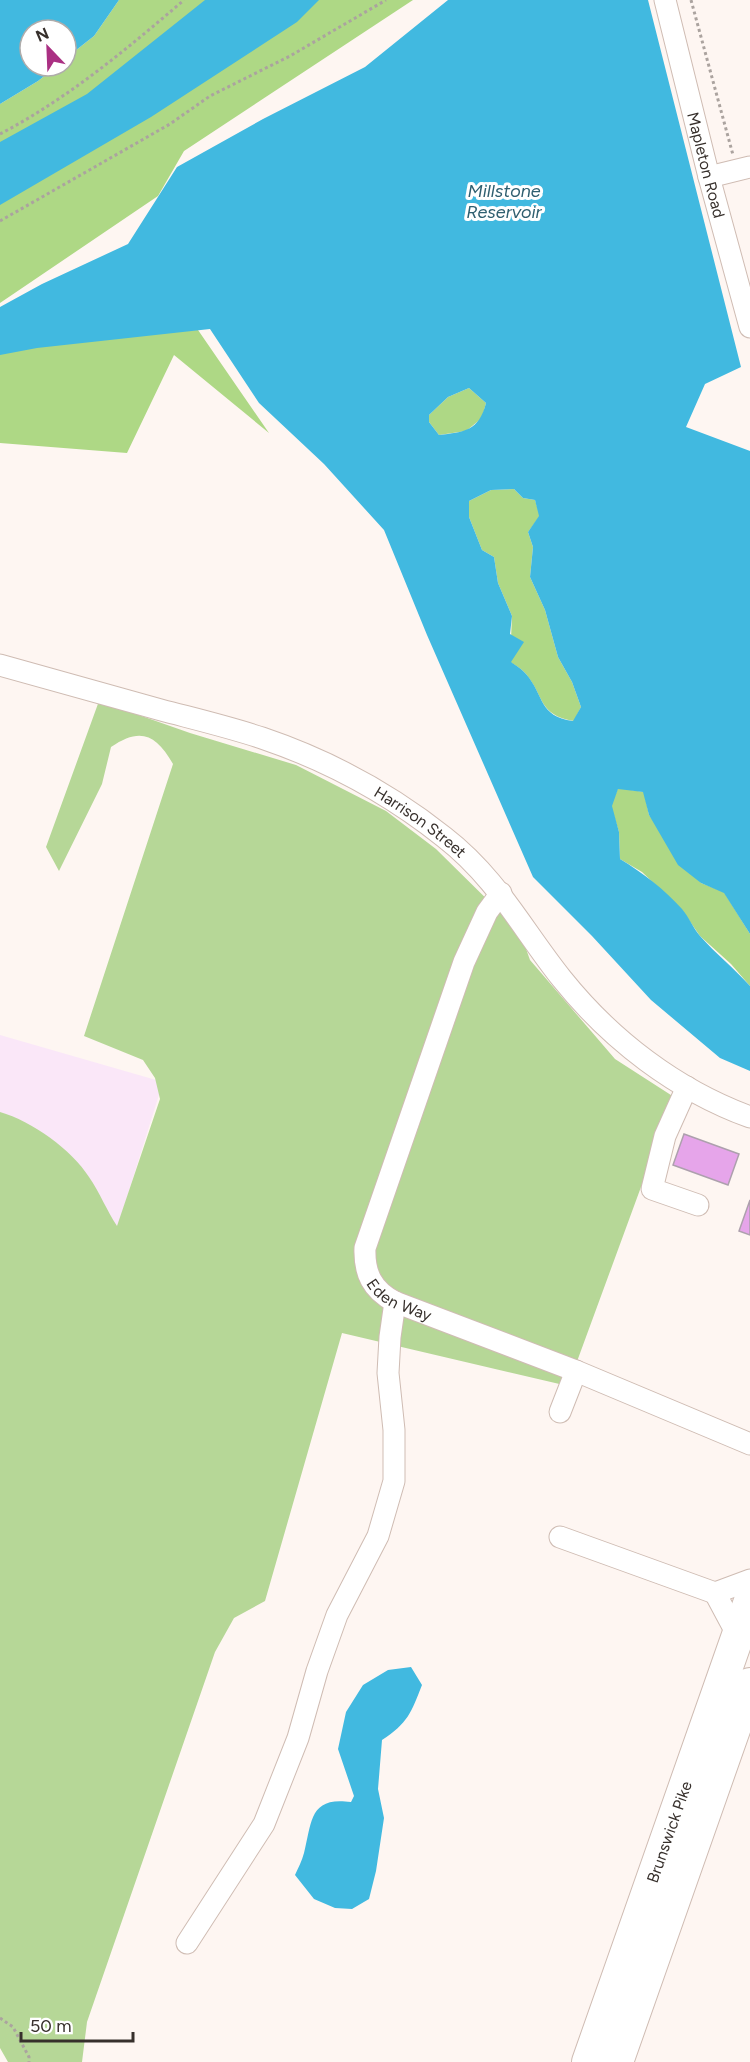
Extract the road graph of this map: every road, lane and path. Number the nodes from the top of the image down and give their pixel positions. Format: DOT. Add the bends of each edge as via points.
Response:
graph roads {
  1 [pos="184,0"];
  2 [pos="386,0"];
  3 [pos="665,0"];
  4 [pos="691,0"];
  5 [pos="0,134"];
  6 [pos="745,168"];
  7 [pos="709,177"];
  8 [pos="0,221"];
  9 [pos="750,327"];
  10 [pos="0,665"];
  11 [pos="501,893"];
  12 [pos="687,1087"];
  13 [pos="750,1117"];
  14 [pos="698,1205"];
  15 [pos="395,1302"];
  16 [pos="576,1371"];
  17 [pos="560,1412"];
  18 [pos="750,1443"];
  19 [pos="560,1537"];
  20 [pos="750,1580"];
  21 [pos="715,1593"];
  22 [pos="750,1601"];
  23 [pos="738,1636"];
  24 [pos="750,1684"];
  25 [pos="187,1942"];
  26 [pos="0,2018"];
  27 [pos="29,2062"];
  28 [pos="588,2062"];
  29 [pos="617,2062"];
  1 -- 5 [label="path" via="123,52"];
  2 -- 8 [label="path" via="290,56 210,96 170,124"];
  3 -- 7 [label="street, Mapleton Road"];
  4 -- 6 [label="path" via="726,133"];
  6 -- 7 [label="street"];
  7 -- 9 [label="street, Mapleton Road"];
  10 -- 11 [label="street, Harrison Street" via="261,738 311,758 365,785 426,824 462,852"];
  11 -- 12 [label="street, Harrison Street" via="562,979 596,1017 631,1049"];
  11 -- 15 [label="street, Eden Way" via="483,919 464,962 365,1248 364,1262 370,1281"];
  12 -- 13 [label="street, Harrison Street"];
  12 -- 14 [label="street" via="665,1136 652,1188"];
  15 -- 16 [label="street, Eden Way"];
  15 -- 25 [label="street" via="388,1373 394,1481 378,1536 337,1615 298,1738 264,1824"];
  16 -- 17 [label="street"];
  16 -- 18 [label="street, Eden Way"];
  19 -- 21 [label="street"];
  20 -- 21 [label="street"];
  21 -- 23 [label="street"];
  22 -- 23 [label="highway, Brunswick Pike"];
  23 -- 28 [label="highway, Brunswick Pike"];
  24 -- 29 [label="highway, Brunswick Pike"];
  26 -- 27 [label="path" via="13,2026"];
}
